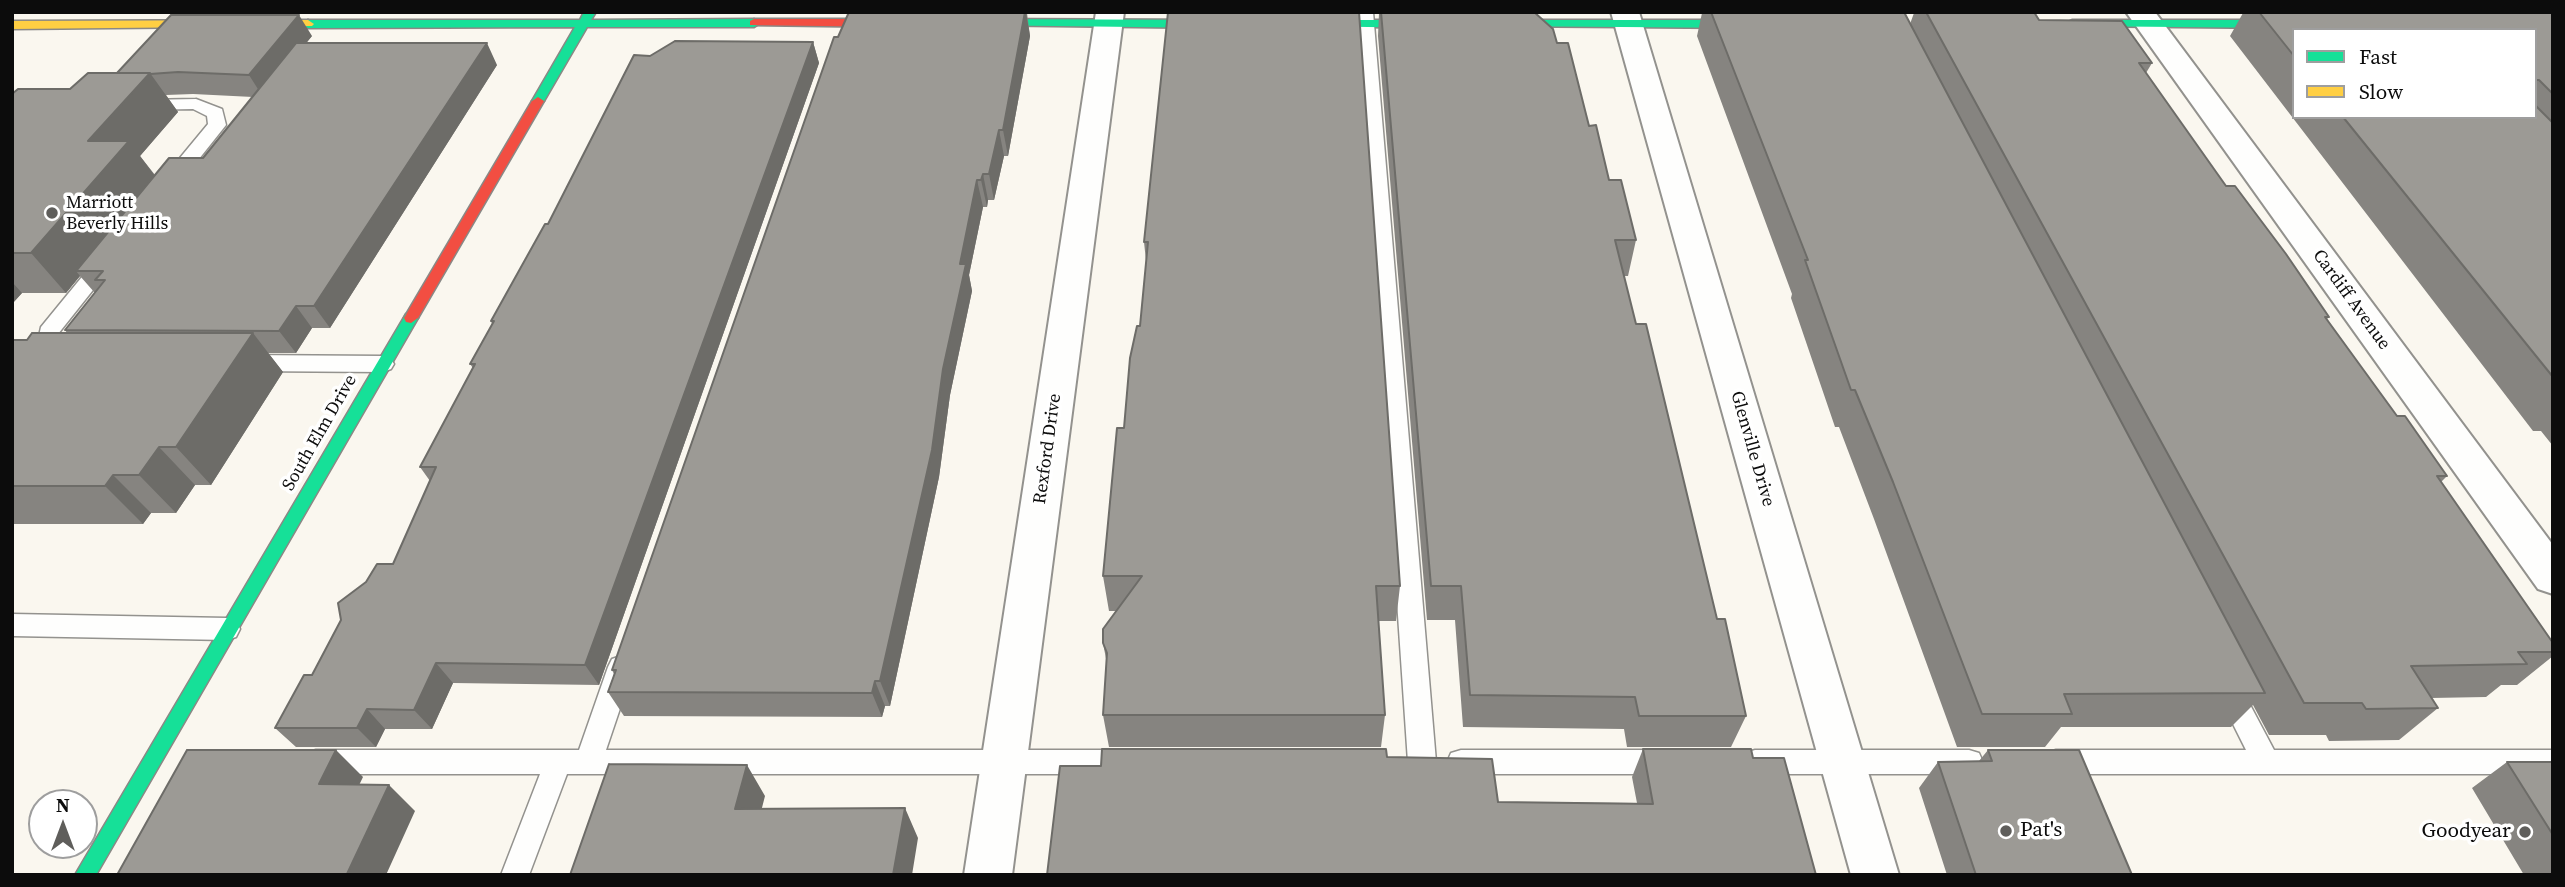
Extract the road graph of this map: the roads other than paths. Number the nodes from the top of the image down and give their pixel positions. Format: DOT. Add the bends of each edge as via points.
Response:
graph roads {
  1 [pos="325,18"];
  2 [pos="587,18"];
  3 [pos="1109,18"];
  4 [pos="1365,18"];
  5 [pos="1627,18"];
  6 [pos="2144,18"];
  7 [pos="71,19"];
  8 [pos="914,23"];
  9 [pos="956,23"];
  10 [pos="1230,23"];
  11 [pos="1298,24"];
  12 [pos="1448,24"];
  13 [pos="1476,24"];
  14 [pos="1765,24"];
  15 [pos="2052,24"];
  16 [pos="2301,24"];
  17 [pos="12,25"];
  18 [pos="843,26"];
  19 [pos="117,105"];
  20 [pos="158,198"];
  21 [pos="116,249"];
  22 [pos="74,363"];
  23 [pos="224,363"];
  24 [pos="383,364"];
  25 [pos="2553,577"];
  26 [pos="12,625"];
  27 [pos="227,629"];
  28 [pos="629,643"];
  29 [pos="2222,676"];
  30 [pos="148,762"];
  31 [pos="185,762"];
  32 [pos="292,762"];
  33 [pos="558,762"];
  34 [pos="588,762"];
  35 [pos="1004,762"];
  36 [pos="1159,762"];
  37 [pos="1394,762"];
  38 [pos="1422,762"];
  39 [pos="1693,762"];
  40 [pos="1734,762"];
  41 [pos="1842,762"];
  42 [pos="1996,762"];
  43 [pos="2036,762"];
  44 [pos="2266,762"];
  45 [pos="2553,762"];
  46 [pos="85,875"];
  47 [pos="515,875"];
  48 [pos="988,875"];
  49 [pos="1875,875"];
  1 -- 2 [label="street"];
  1 -- 7 [label="street"];
  2 -- 18 [label="street"];
  2 -- 24 [label="street, South Elm Drive"];
  3 -- 9 [label="street"];
  3 -- 10 [label="street"];
  3 -- 35 [label="street, Rexford Drive"];
  4 -- 11 [label="street"];
  4 -- 12 [label="street"];
  4 -- 38 [label="lane"];
  5 -- 13 [label="street"];
  5 -- 14 [label="street"];
  5 -- 41 [label="street, Glenville Drive"];
  6 -- 15 [label="street"];
  6 -- 16 [label="street"];
  6 -- 25 [label="street, Cardiff Avenue"];
  7 -- 17 [label="street"];
  8 -- 18 [label="street"];
  19 -- 20 [label="lane" via="195,104 216,113 217,125"];
  21 -- 22 [label="lane" via="48,332 46,354"];
  23 -- 24 [label="lane"];
  24 -- 27 [label="street, South Elm Drive"];
  26 -- 27 [label="lane"];
  27 -- 30 [label="street, South Elm Drive"];
  28 -- 34 [label="lane"];
  29 -- 44 [label="lane"];
  30 -- 31 [label="lane"];
  30 -- 46 [label="street, South Elm Drive"];
  32 -- 33 [label="lane"];
  33 -- 34 [label="lane"];
  33 -- 47 [label="lane"];
  34 -- 35 [label="lane"];
  35 -- 36 [label="lane"];
  35 -- 48 [label="street, Rexford Drive"];
  37 -- 38 [label="lane"];
  38 -- 39 [label="lane"];
  40 -- 41 [label="lane"];
  41 -- 42 [label="lane"];
  41 -- 49 [label="street, Glenville Drive"];
  43 -- 44 [label="lane"];
  44 -- 45 [label="lane"];
}
